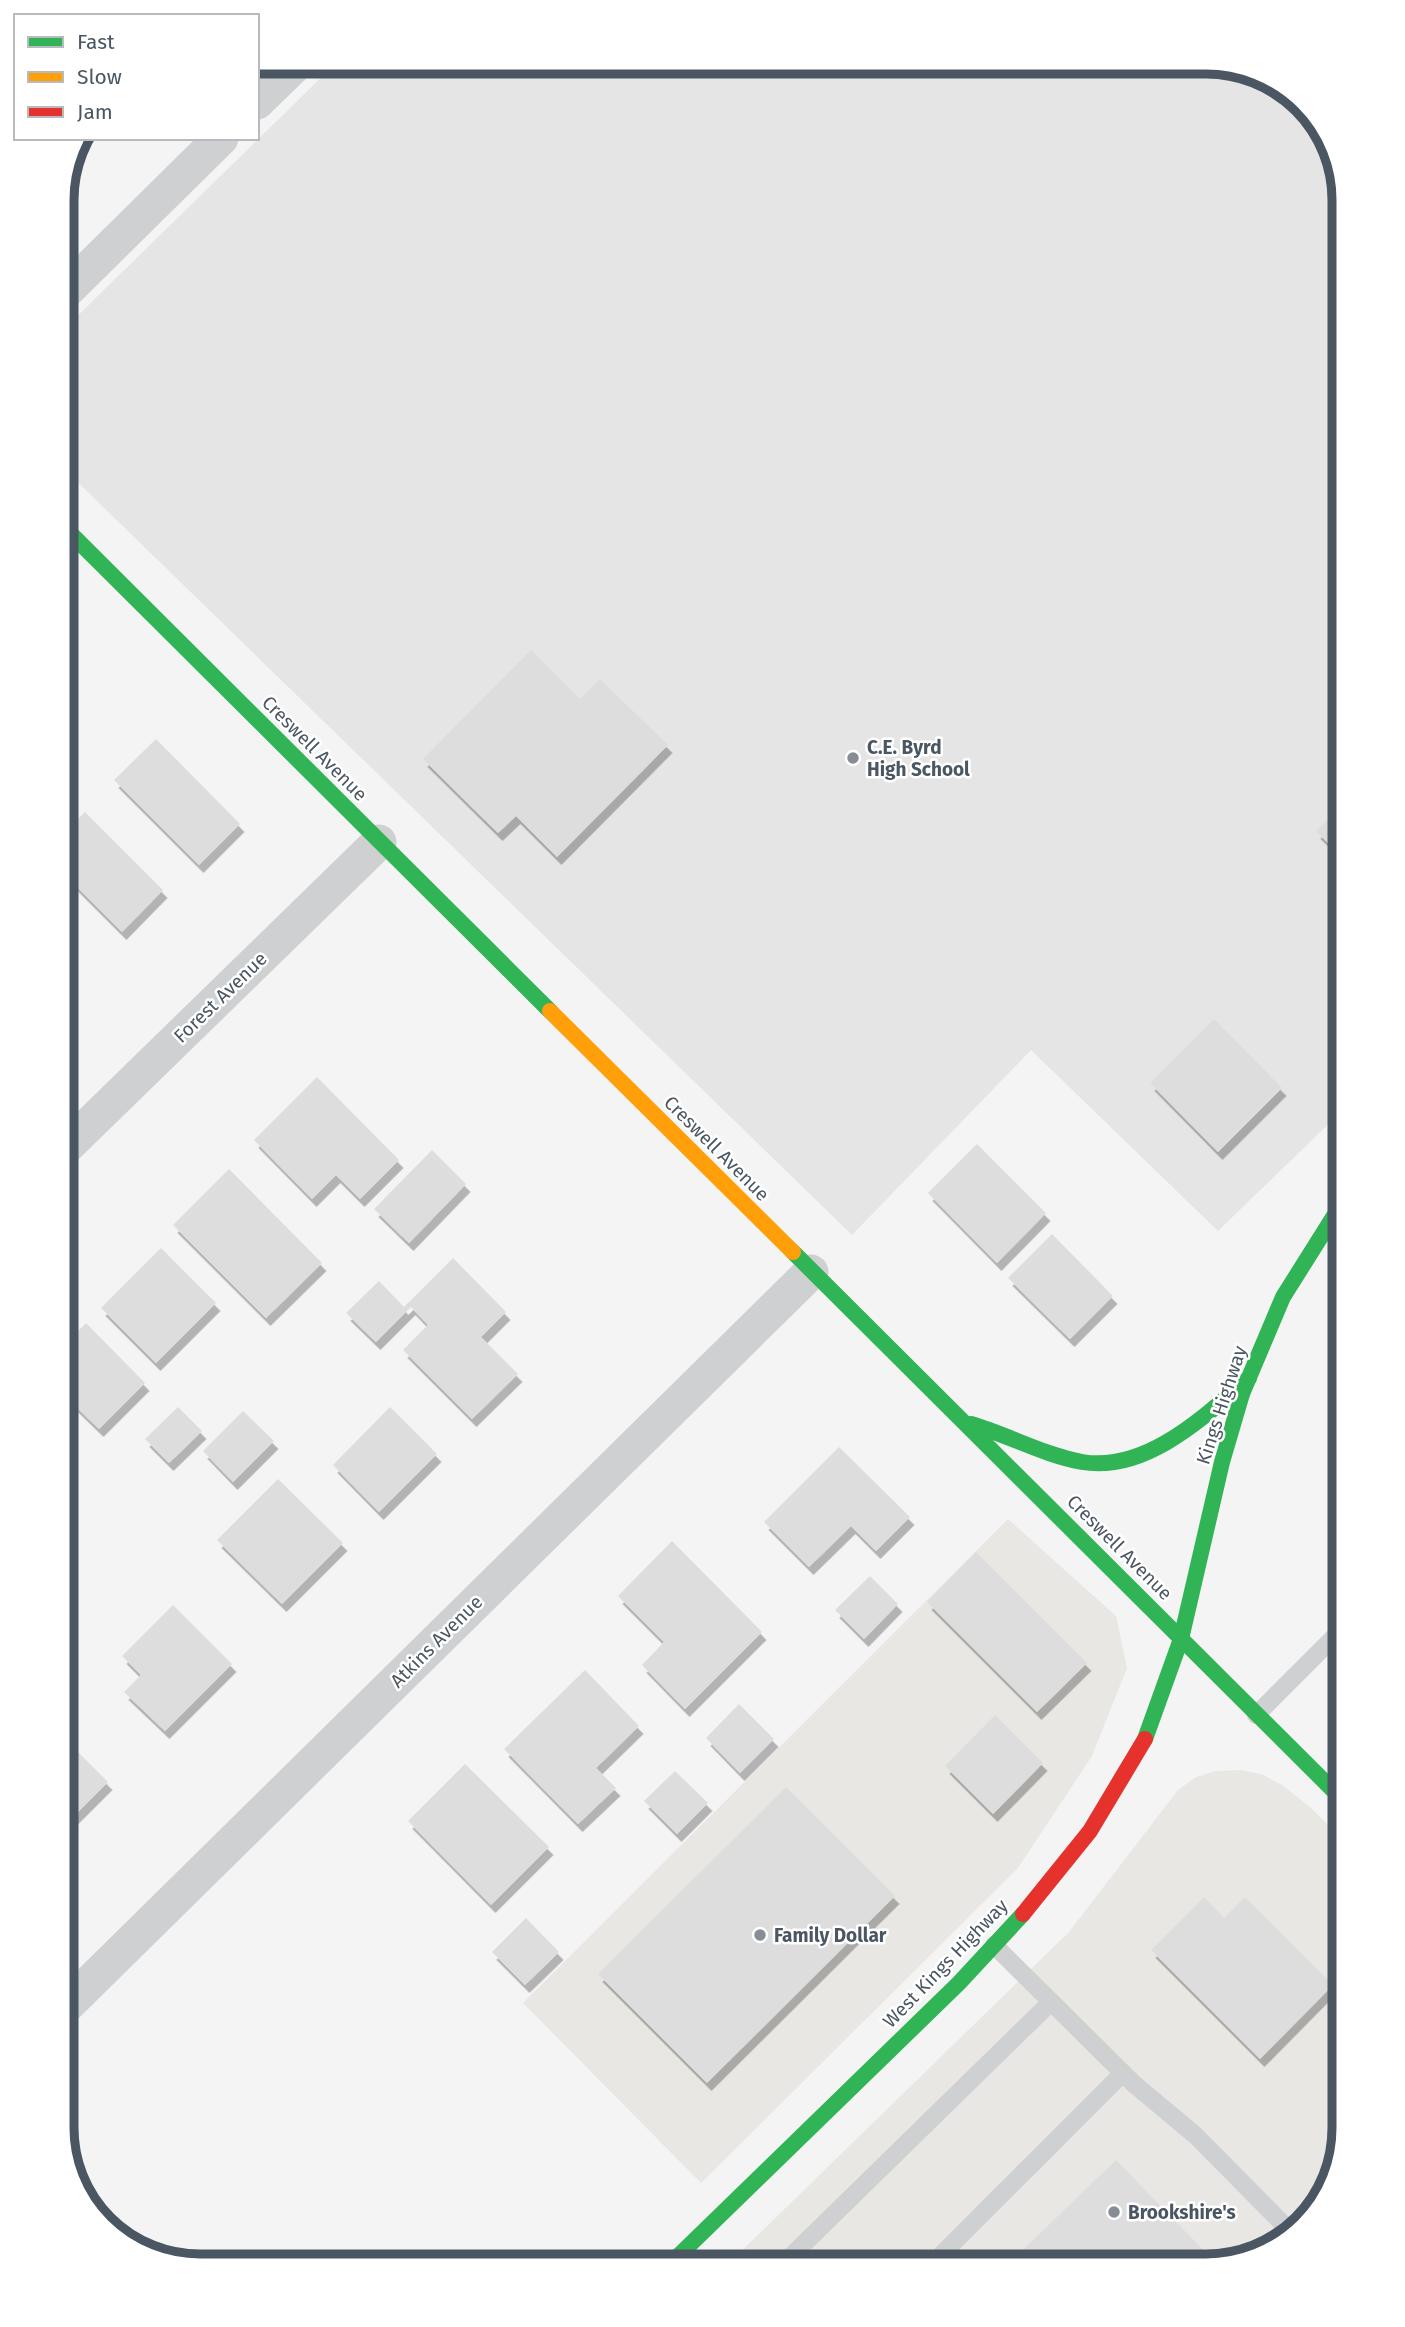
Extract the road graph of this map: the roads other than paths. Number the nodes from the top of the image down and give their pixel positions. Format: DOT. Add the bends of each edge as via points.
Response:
graph roads {
  1 [pos="286,74"];
  2 [pos="259,100"];
  3 [pos="219,140"];
  4 [pos="74,282"];
  5 [pos="74,537"];
  6 [pos="379,842"];
  7 [pos="74,1139"];
  8 [pos="1332,1219"];
  9 [pos="811,1272"];
  10 [pos="1249,1378"];
  11 [pos="968,1423"];
  12 [pos="1181,1639"];
  13 [pos="1332,1640"];
  14 [pos="1256,1715"];
  15 [pos="1332,1789"];
  16 [pos="994,1945"];
  17 [pos="74,1998"];
  18 [pos="1051,2002"];
  19 [pos="1123,2074"];
  20 [pos="1285,2225"];
  21 [pos="681,2253"];
  22 [pos="794,2254"];
  23 [pos="942,2254"];
  1 -- 2 [label="street"];
  3 -- 4 [label="street"];
  5 -- 6 [label="street, Creswell Avenue"];
  6 -- 7 [label="street, Forest Avenue"];
  6 -- 9 [label="street, Creswell Avenue"];
  8 -- 10 [label="street, Kings Highway" via="1283,1297"];
  9 -- 11 [label="street, Creswell Avenue"];
  9 -- 17 [label="street, Atkins Avenue"];
  10 -- 11 [label="street" via="1168,1440 1116,1462 1087,1463"];
  10 -- 12 [label="street, Kings Highway" via="1222,1462"];
  11 -- 12 [label="street, Creswell Avenue"];
  12 -- 14 [label="street, Creswell Avenue"];
  12 -- 16 [label="street, West Kings Highway" via="1144,1741 1090,1830"];
  13 -- 14 [label="lane"];
  14 -- 15 [label="street, Creswell Avenue"];
  16 -- 18 [label="lane"];
  16 -- 21 [label="street, West Kings Highway"];
  18 -- 19 [label="lane"];
  18 -- 22 [label="lane"];
  19 -- 20 [label="lane" via="1195,2135"];
  19 -- 23 [label="lane"];
}
